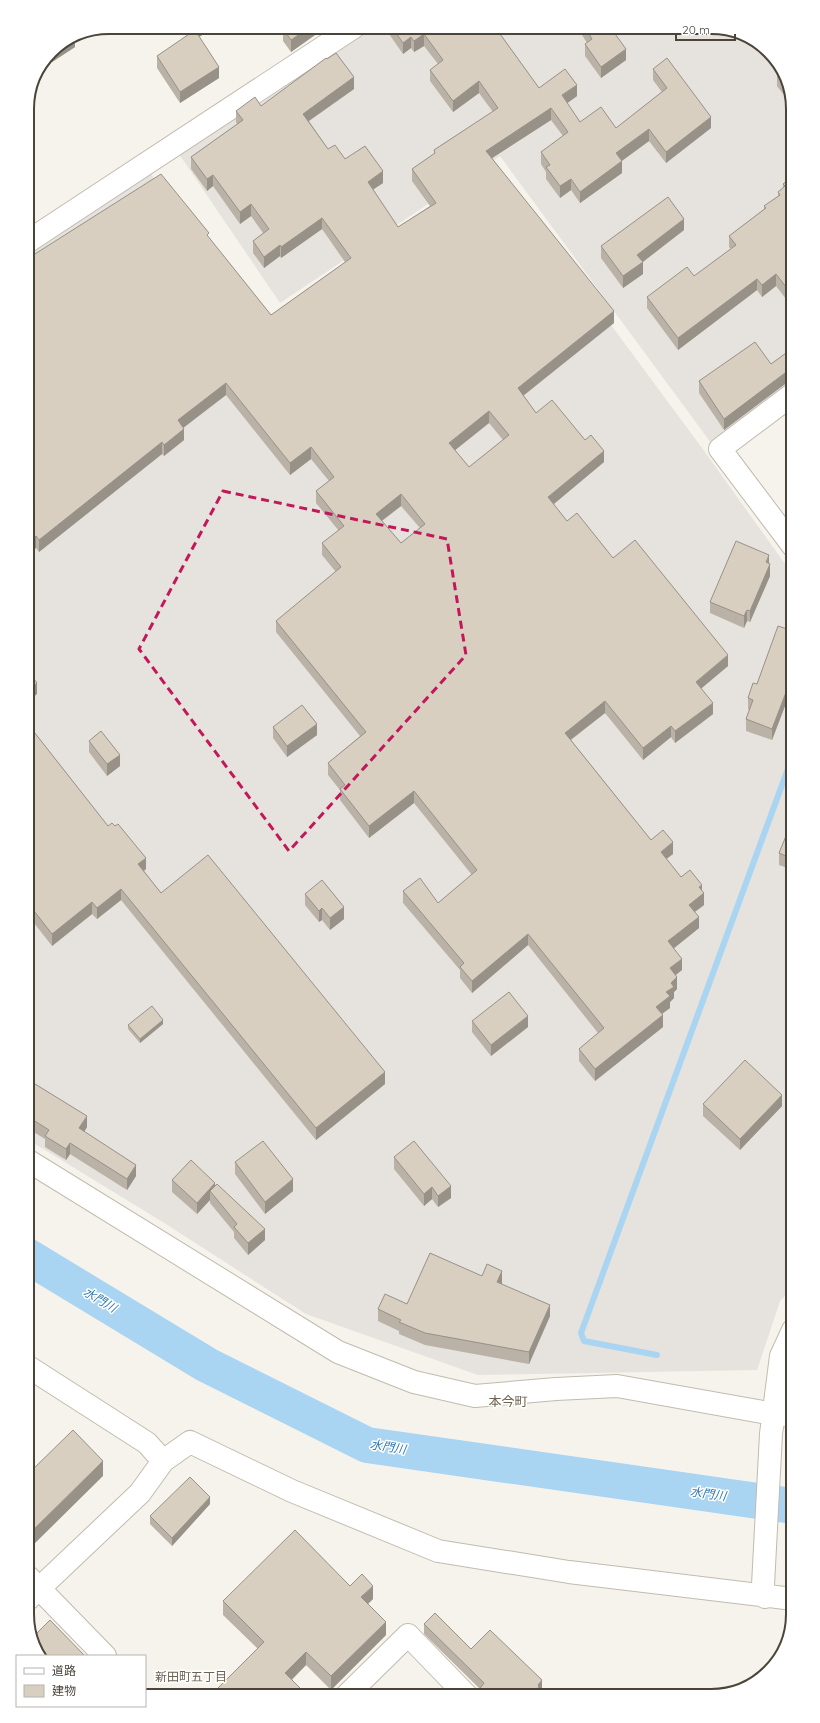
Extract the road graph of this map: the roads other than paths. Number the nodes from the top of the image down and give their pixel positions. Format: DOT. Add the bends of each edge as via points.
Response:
graph roads {
  1 [pos="343,34"];
  2 [pos="34,237"];
  3 [pos="786,399"];
  4 [pos="786,537"];
  5 [pos="34,1164"];
  6 [pos="786,1345"];
  7 [pos="34,1371"];
  8 [pos="779,1421"];
  9 [pos="164,1461"];
  10 [pos="34,1585"];
  11 [pos="34,1591"];
  12 [pos="764,1591"];
  13 [pos="786,1597"];
  14 [pos="104,1655"];
  15 [pos="353,1689"];
  16 [pos="460,1689"];
  1 -- 2 [label="street"];
  3 -- 4 [label="street" via="720,449"];
  5 -- 8 [label="street" via="338,1352 414,1382 475,1396 617,1386"];
  6 -- 8 [label="street" via="781,1356"];
  7 -- 9 [label="street" via="147,1444"];
  8 -- 12 [label="street"];
  9 -- 10 [label="street" via="140,1493"];
  9 -- 12 [label="street" via="190,1442 292,1491 438,1551 569,1572"];
  11 -- 14 [label="street"];
  12 -- 13 [label="street"];
  15 -- 16 [label="street" via="408,1635"];
}
